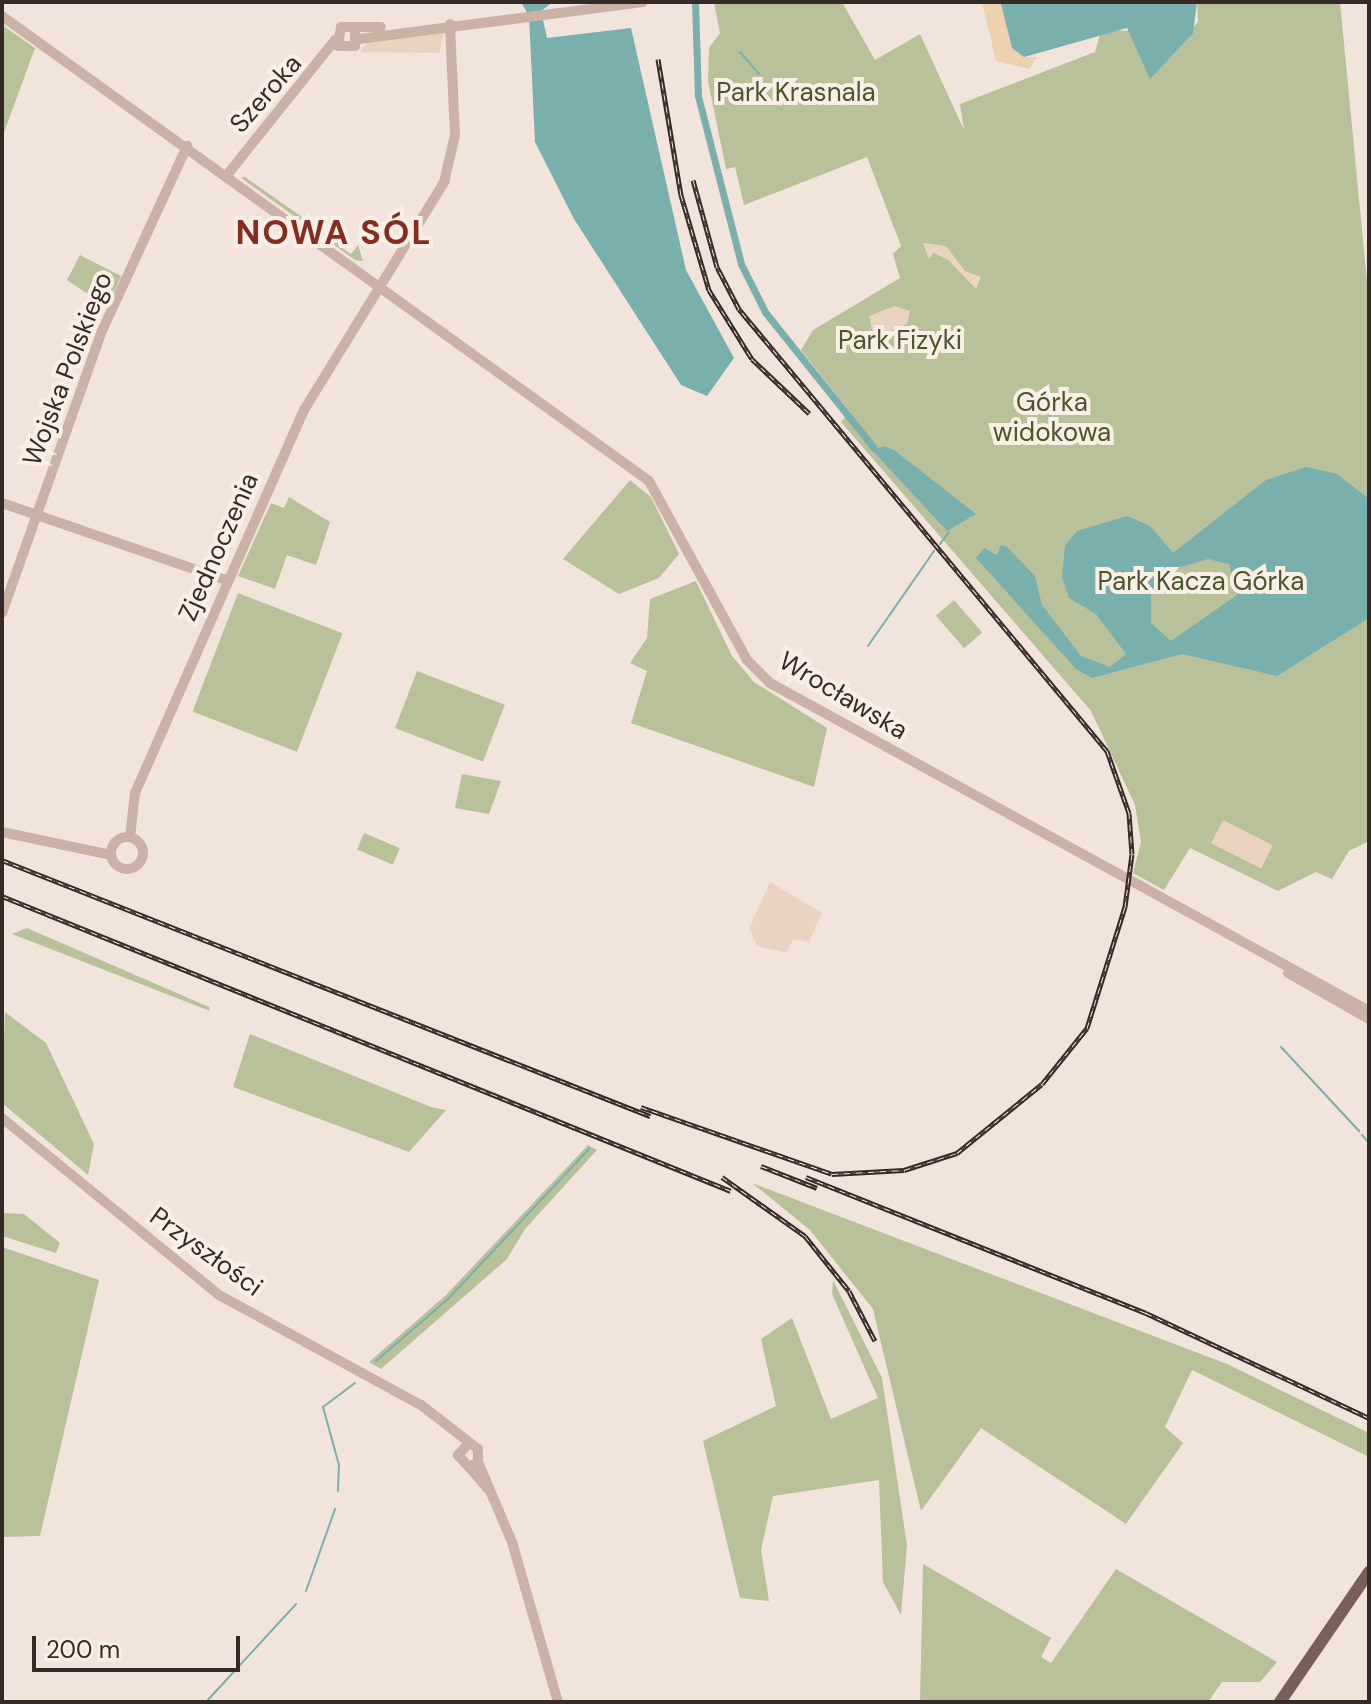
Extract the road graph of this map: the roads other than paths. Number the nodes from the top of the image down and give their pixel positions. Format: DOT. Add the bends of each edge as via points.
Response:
graph roads {
  1 [pos="643,2"];
  2 [pos="2,16"];
  3 [pos="450,24"];
  4 [pos="357,34"];
  5 [pos="335,40"];
  6 [pos="187,146"];
  7 [pos="227,175"];
  8 [pos="380,286"];
  9 [pos="2,503"];
  10 [pos="37,515"];
  11 [pos="228,581"];
  12 [pos="2,613"];
  13 [pos="2,832"];
  14 [pos="130,837"];
  15 [pos="111,855"];
  16 [pos="1263,955"];
  17 [pos="1369,1011"];
  18 [pos="1369,1019"];
  19 [pos="2,1118"];
  20 [pos="463,1448"];
  21 [pos="474,1464"];
  22 [pos="1369,1572"];
  23 [pos="558,1702"];
  24 [pos="1280,1702"];
  1 -- 3 [label="street"];
  2 -- 6 [label="street, Wrocławska"];
  3 -- 4 [label="street"];
  3 -- 8 [label="street, Zjednoczenia" via="450,159 440,191"];
  4 -- 5 [label="street" via="341,27"];
  4 -- 5 [label="street" via="349,50"];
  5 -- 7 [label="street, Szeroka"];
  6 -- 7 [label="street, Wrocławska"];
  6 -- 10 [label="street, Wojska Polskiego" via="106,322"];
  7 -- 8 [label="street, Wrocławska"];
  8 -- 11 [label="street, Zjednoczenia" via="304,410"];
  8 -- 16 [label="street, Wrocławska" via="659,490 747,660 770,683"];
  9 -- 10 [label="street"];
  10 -- 11 [label="street"];
  10 -- 12 [label="street, Wojska Polskiego"];
  11 -- 14 [label="street, Zjednoczenia" via="135,793"];
  13 -- 15 [label="street"];
  14 -- 15 [label="street" via="114,842"];
  14 -- 15 [label="street" via="141,845 140,862 123,868"];
  16 -- 17 [label="street, Wrocławska"];
  16 -- 18 [label="street, Wrocławska"];
  19 -- 20 [label="street, Przyszłości" via="219,1295 390,1386 441,1423"];
  20 -- 21 [label="street"];
  20 -- 21 [label="street" via="478,1449"];
  21 -- 23 [label="street" via="490,1491"];
  22 -- 24 [label="main road"];
}
